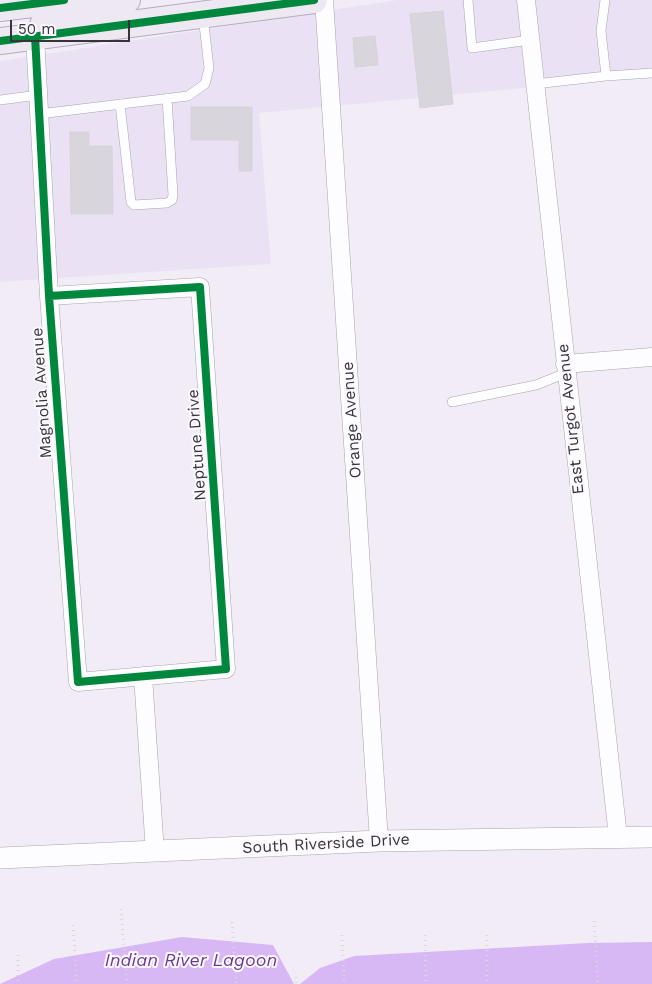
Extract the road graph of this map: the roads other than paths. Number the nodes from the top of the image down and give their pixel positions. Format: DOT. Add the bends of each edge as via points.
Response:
graph roads {
  1 [pos="64,0"];
  2 [pos="127,0"];
  3 [pos="314,0"];
  4 [pos="324,0"];
  5 [pos="468,0"];
  6 [pos="526,0"];
  7 [pos="605,0"];
  8 [pos="30,2"];
  9 [pos="0,8"];
  10 [pos="203,14"];
  11 [pos="0,29"];
  12 [pos="35,36"];
  13 [pos="530,40"];
  14 [pos="0,41"];
  15 [pos="652,73"];
  16 [pos="606,76"];
  17 [pos="535,84"];
  18 [pos="38,95"];
  19 [pos="167,98"];
  20 [pos="0,100"];
  21 [pos="120,104"];
  22 [pos="39,114"];
  23 [pos="49,296"];
  24 [pos="652,357"];
  25 [pos="566,369"];
  26 [pos="452,402"];
  27 [pos="143,676"];
  28 [pos="652,836"];
  29 [pos="618,837"];
  30 [pos="379,841"];
  31 [pos="155,852"];
  32 [pos="0,858"];
  1 -- 8 [label="main road"];
  2 -- 12 [label="main road" via="115,7 56,17"];
  3 -- 10 [label="main road"];
  4 -- 30 [label="street, Orange Avenue"];
  5 -- 13 [label="lane" via="472,48"];
  6 -- 13 [label="street, East Turgot Avenue"];
  7 -- 16 [label="lane" via="601,31"];
  8 -- 9 [label="main road"];
  8 -- 11 [label="main road" via="25,20"];
  10 -- 12 [label="main road"];
  10 -- 19 [label="lane" via="209,68 205,84 188,96"];
  12 -- 14 [label="main road"];
  12 -- 18 [label="street, Magnolia Avenue"];
  13 -- 17 [label="street, East Turgot Avenue"];
  15 -- 16 [label="lane"];
  16 -- 17 [label="lane"];
  17 -- 25 [label="street, East Turgot Avenue"];
  18 -- 20 [label="lane"];
  18 -- 22 [label="street, Magnolia Avenue"];
  19 -- 21 [label="lane"];
  19 -- 21 [label="lane" via="173,194 167,203 134,205 131,202"];
  21 -- 22 [label="lane"];
  22 -- 23 [label="street, Magnolia Avenue"];
  23 -- 27 [label="street, Magnolia Avenue" via="78,682"];
  23 -- 27 [label="street, Neptune Drive" via="200,287 226,669"];
  24 -- 25 [label="street"];
  25 -- 26 [label="lane" via="536,385"];
  25 -- 29 [label="street, East Turgot Avenue"];
  27 -- 31 [label="street"];
  28 -- 29 [label="street, South Riverside Drive"];
  29 -- 30 [label="street, South Riverside Drive"];
  30 -- 31 [label="street, South Riverside Drive"];
  31 -- 32 [label="street, South Riverside Drive"];
}
